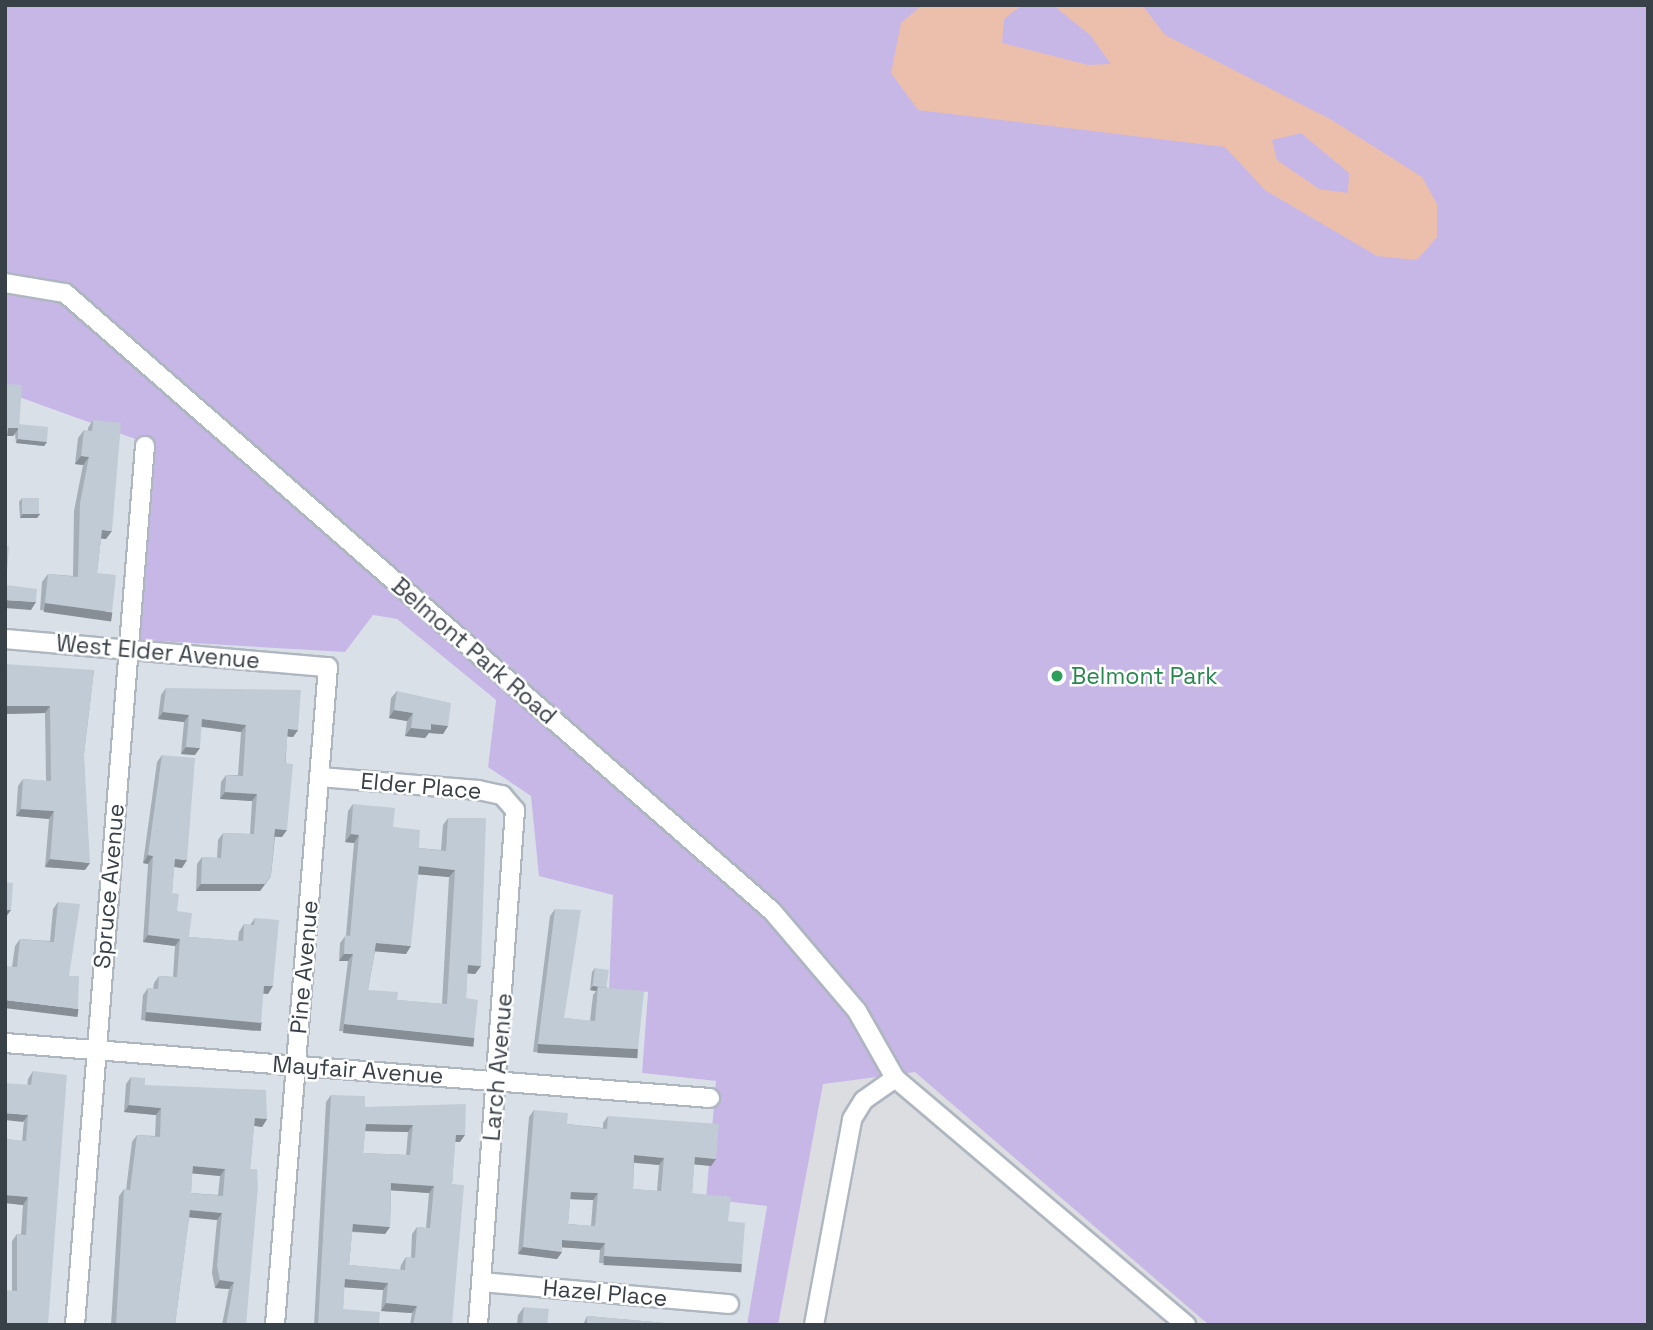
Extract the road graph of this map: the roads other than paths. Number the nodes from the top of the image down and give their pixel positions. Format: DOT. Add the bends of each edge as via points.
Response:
graph roads {
  1 [pos="5,283"];
  2 [pos="145,446"];
  3 [pos="5,639"];
  4 [pos="128,649"];
  5 [pos="311,666"];
  6 [pos="320,777"];
  7 [pos="515,810"];
  8 [pos="5,1043"];
  9 [pos="97,1052"];
  10 [pos="296,1066"];
  11 [pos="895,1078"];
  12 [pos="497,1081"];
  13 [pos="710,1098"];
  14 [pos="482,1282"];
  15 [pos="729,1304"];
  16 [pos="75,1325"];
  17 [pos="275,1325"];
  18 [pos="478,1325"];
  19 [pos="814,1325"];
  20 [pos="1186,1325"];
  1 -- 11 [label="street, Belmont Park Road" via="65,293 772,911 857,1011"];
  2 -- 4 [label="street, Spruce Avenue"];
  3 -- 4 [label="street, West Elder Avenue"];
  4 -- 5 [label="street, West Elder Avenue"];
  4 -- 9 [label="street, Spruce Avenue"];
  5 -- 6 [label="street, Pine Avenue" via="328,667"];
  6 -- 7 [label="street, Elder Place" via="478,790 502,795"];
  6 -- 10 [label="street, Pine Avenue"];
  7 -- 12 [label="street, Larch Avenue"];
  8 -- 9 [label="street, Mayfair Avenue"];
  9 -- 10 [label="street, Mayfair Avenue"];
  9 -- 16 [label="street, Spruce Avenue"];
  10 -- 12 [label="street, Mayfair Avenue"];
  10 -- 17 [label="street, Pine Avenue"];
  11 -- 19 [label="street" via="875,1089 852,1119"];
  11 -- 20 [label="street"];
  12 -- 13 [label="street, Mayfair Avenue"];
  12 -- 14 [label="street, Larch Avenue"];
  14 -- 15 [label="street, Hazel Place"];
  14 -- 18 [label="street, Larch Avenue"];
}
